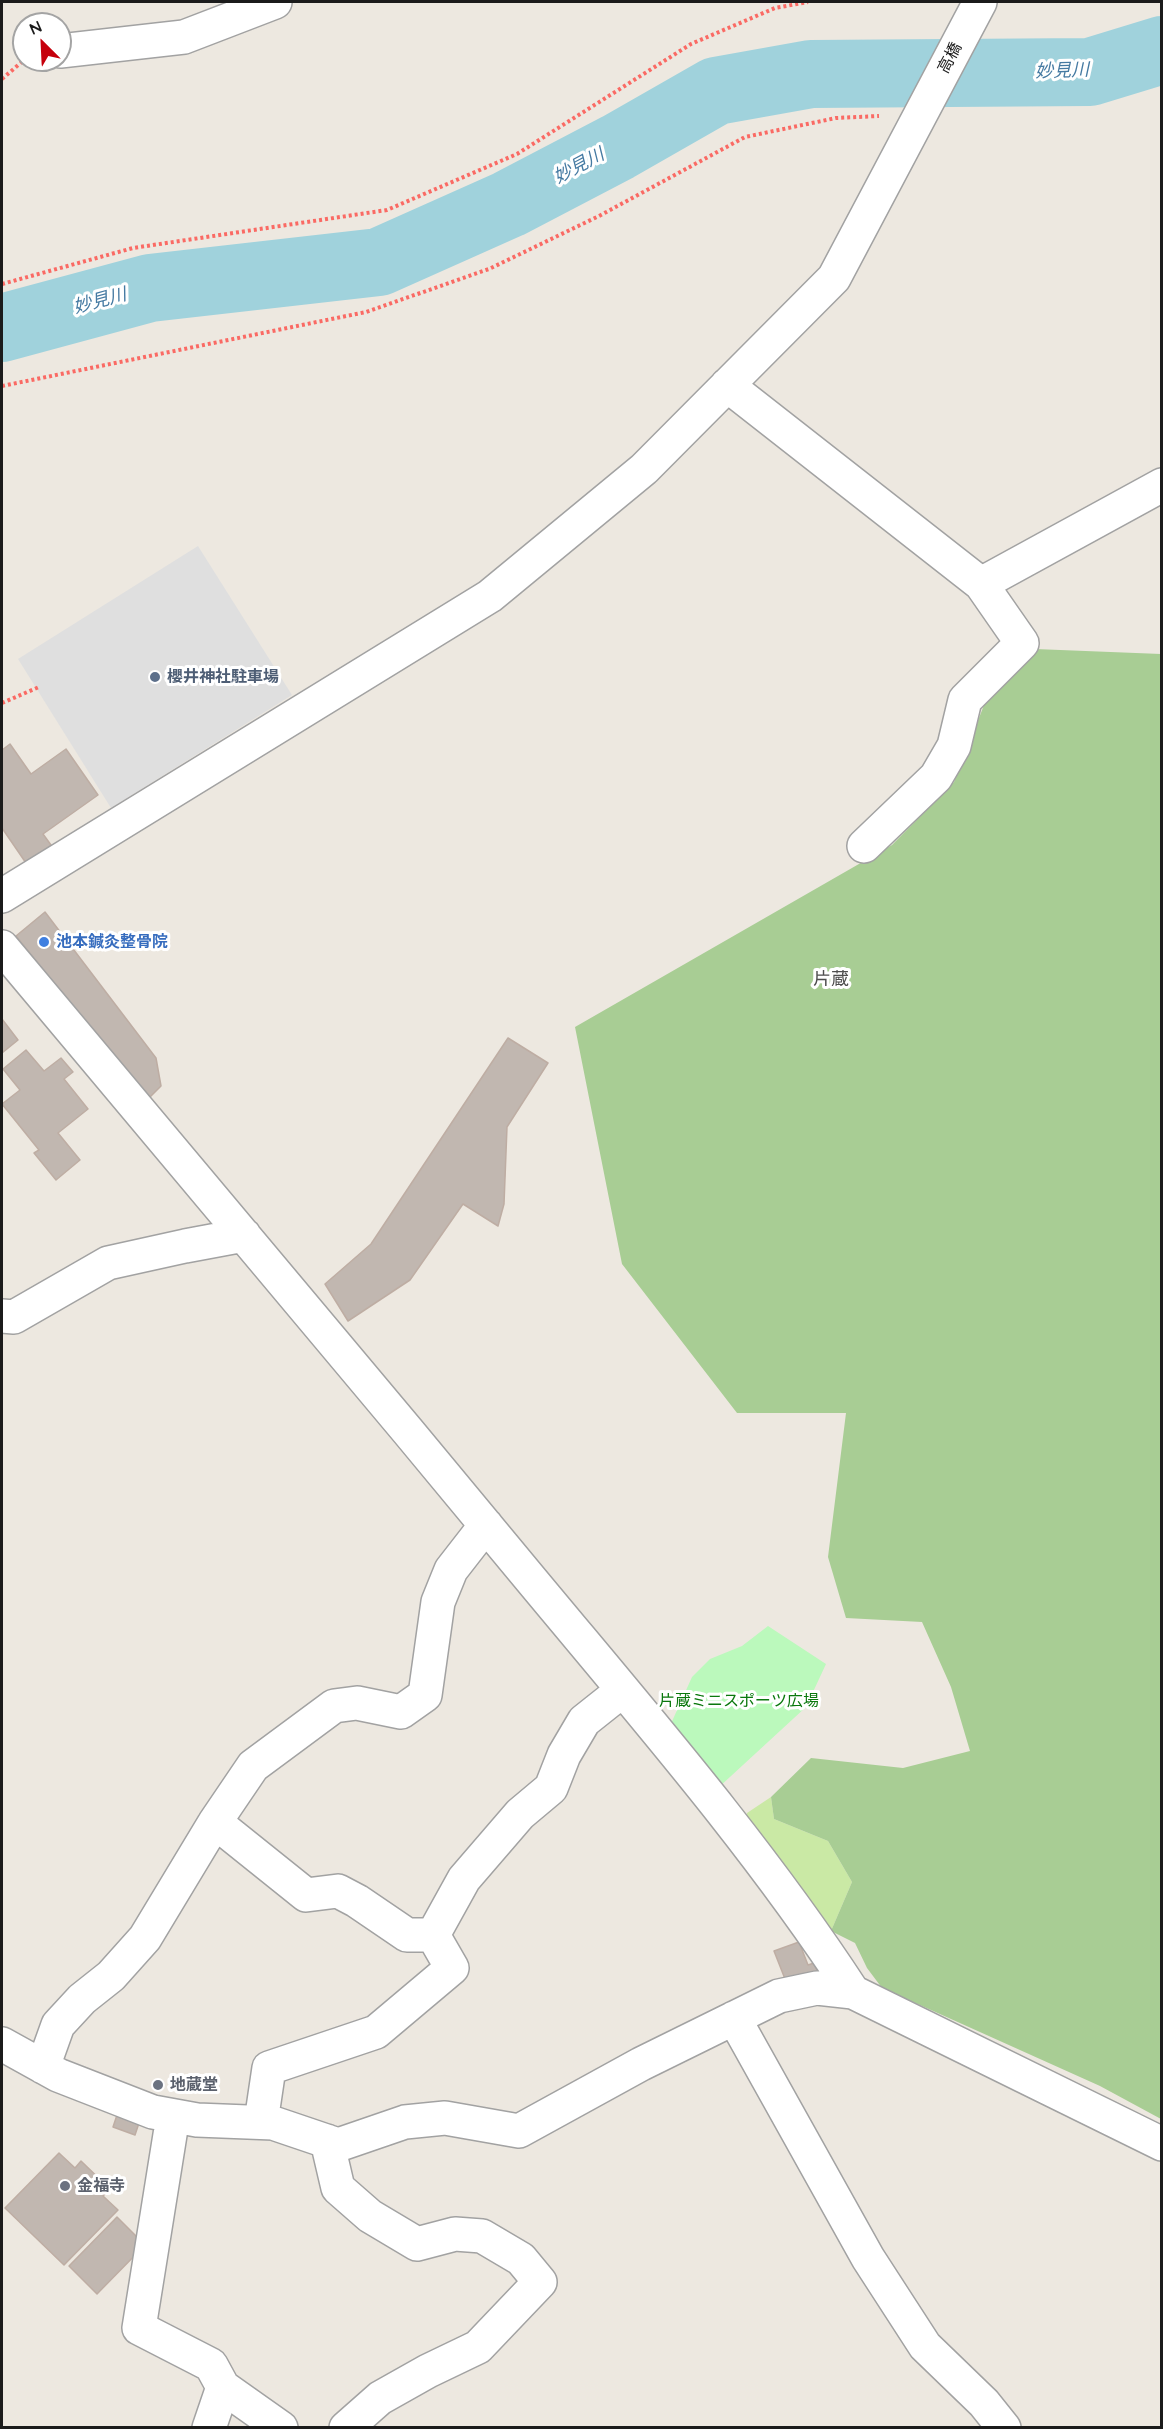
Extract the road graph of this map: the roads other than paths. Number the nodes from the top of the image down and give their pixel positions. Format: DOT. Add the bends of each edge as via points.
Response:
graph roads {
  1 [pos="275,2"];
  2 [pos="980,2"];
  3 [pos="72,50"];
  4 [pos="727,385"];
  5 [pos="1161,485"];
  6 [pos="981,584"];
  7 [pos="864,846"];
  8 [pos="2,896"];
  9 [pos="2,947"];
  10 [pos="244,1235"];
  11 [pos="2,1316"];
  12 [pos="486,1525"];
  13 [pos="622,1690"];
  14 [pos="215,1822"];
  15 [pos="433,1935"];
  16 [pos="853,1992"];
  17 [pos="734,2018"];
  18 [pos="2,2044"];
  19 [pos="43,2067"];
  20 [pos="172,2116"];
  21 [pos="261,2122"];
  22 [pos="327,2141"];
  23 [pos="1161,2144"];
  24 [pos="223,2386"];
  25 [pos="209,2427"];
  26 [pos="281,2427"];
  27 [pos="346,2427"];
  28 [pos="1004,2427"];
  1 -- 3 [label="street" via="184,36"];
  2 -- 4 [label="street, 高橋" via="834,278"];
  4 -- 6 [label="street"];
  4 -- 8 [label="street, 高橋" via="644,469 490,596"];
  5 -- 6 [label="street"];
  6 -- 7 [label="street" via="1022,643 965,700 954,746 936,777"];
  9 -- 10 [label="street"];
  10 -- 11 [label="street" via="108,1263 14,1317"];
  10 -- 12 [label="street"];
  12 -- 13 [label="street"];
  12 -- 14 [label="street" via="451,1570 438,1602 425,1695 401,1712 357,1703 334,1706 253,1766"];
  13 -- 15 [label="street" via="584,1721 551,1788 520,1814 464,1879"];
  13 -- 16 [label="street" via="734,1826"];
  14 -- 15 [label="street" via="306,1894 338,1892 407,1935"];
  14 -- 19 [label="street" via="145,1938 58,2025"];
  15 -- 21 [label="street" via="452,1968 376,2032 269,2068"];
  16 -- 17 [label="street" via="817,1988 779,1996"];
  16 -- 23 [label="street"];
  17 -- 22 [label="street" via="519,2131 445,2118 405,2122 338,2145"];
  17 -- 28 [label="street" via="868,2258 925,2346"];
  18 -- 19 [label="street"];
  19 -- 20 [label="street" via="153,2112"];
  20 -- 21 [label="street"];
  20 -- 24 [label="street" via="139,2328 211,2365"];
  21 -- 22 [label="street"];
  22 -- 27 [label="street" via="338,2188 370,2216 417,2244 456,2234 482,2236 521,2259 540,2282 478,2347 380,2398"];
  24 -- 25 [label="street"];
  24 -- 26 [label="street"];
}
